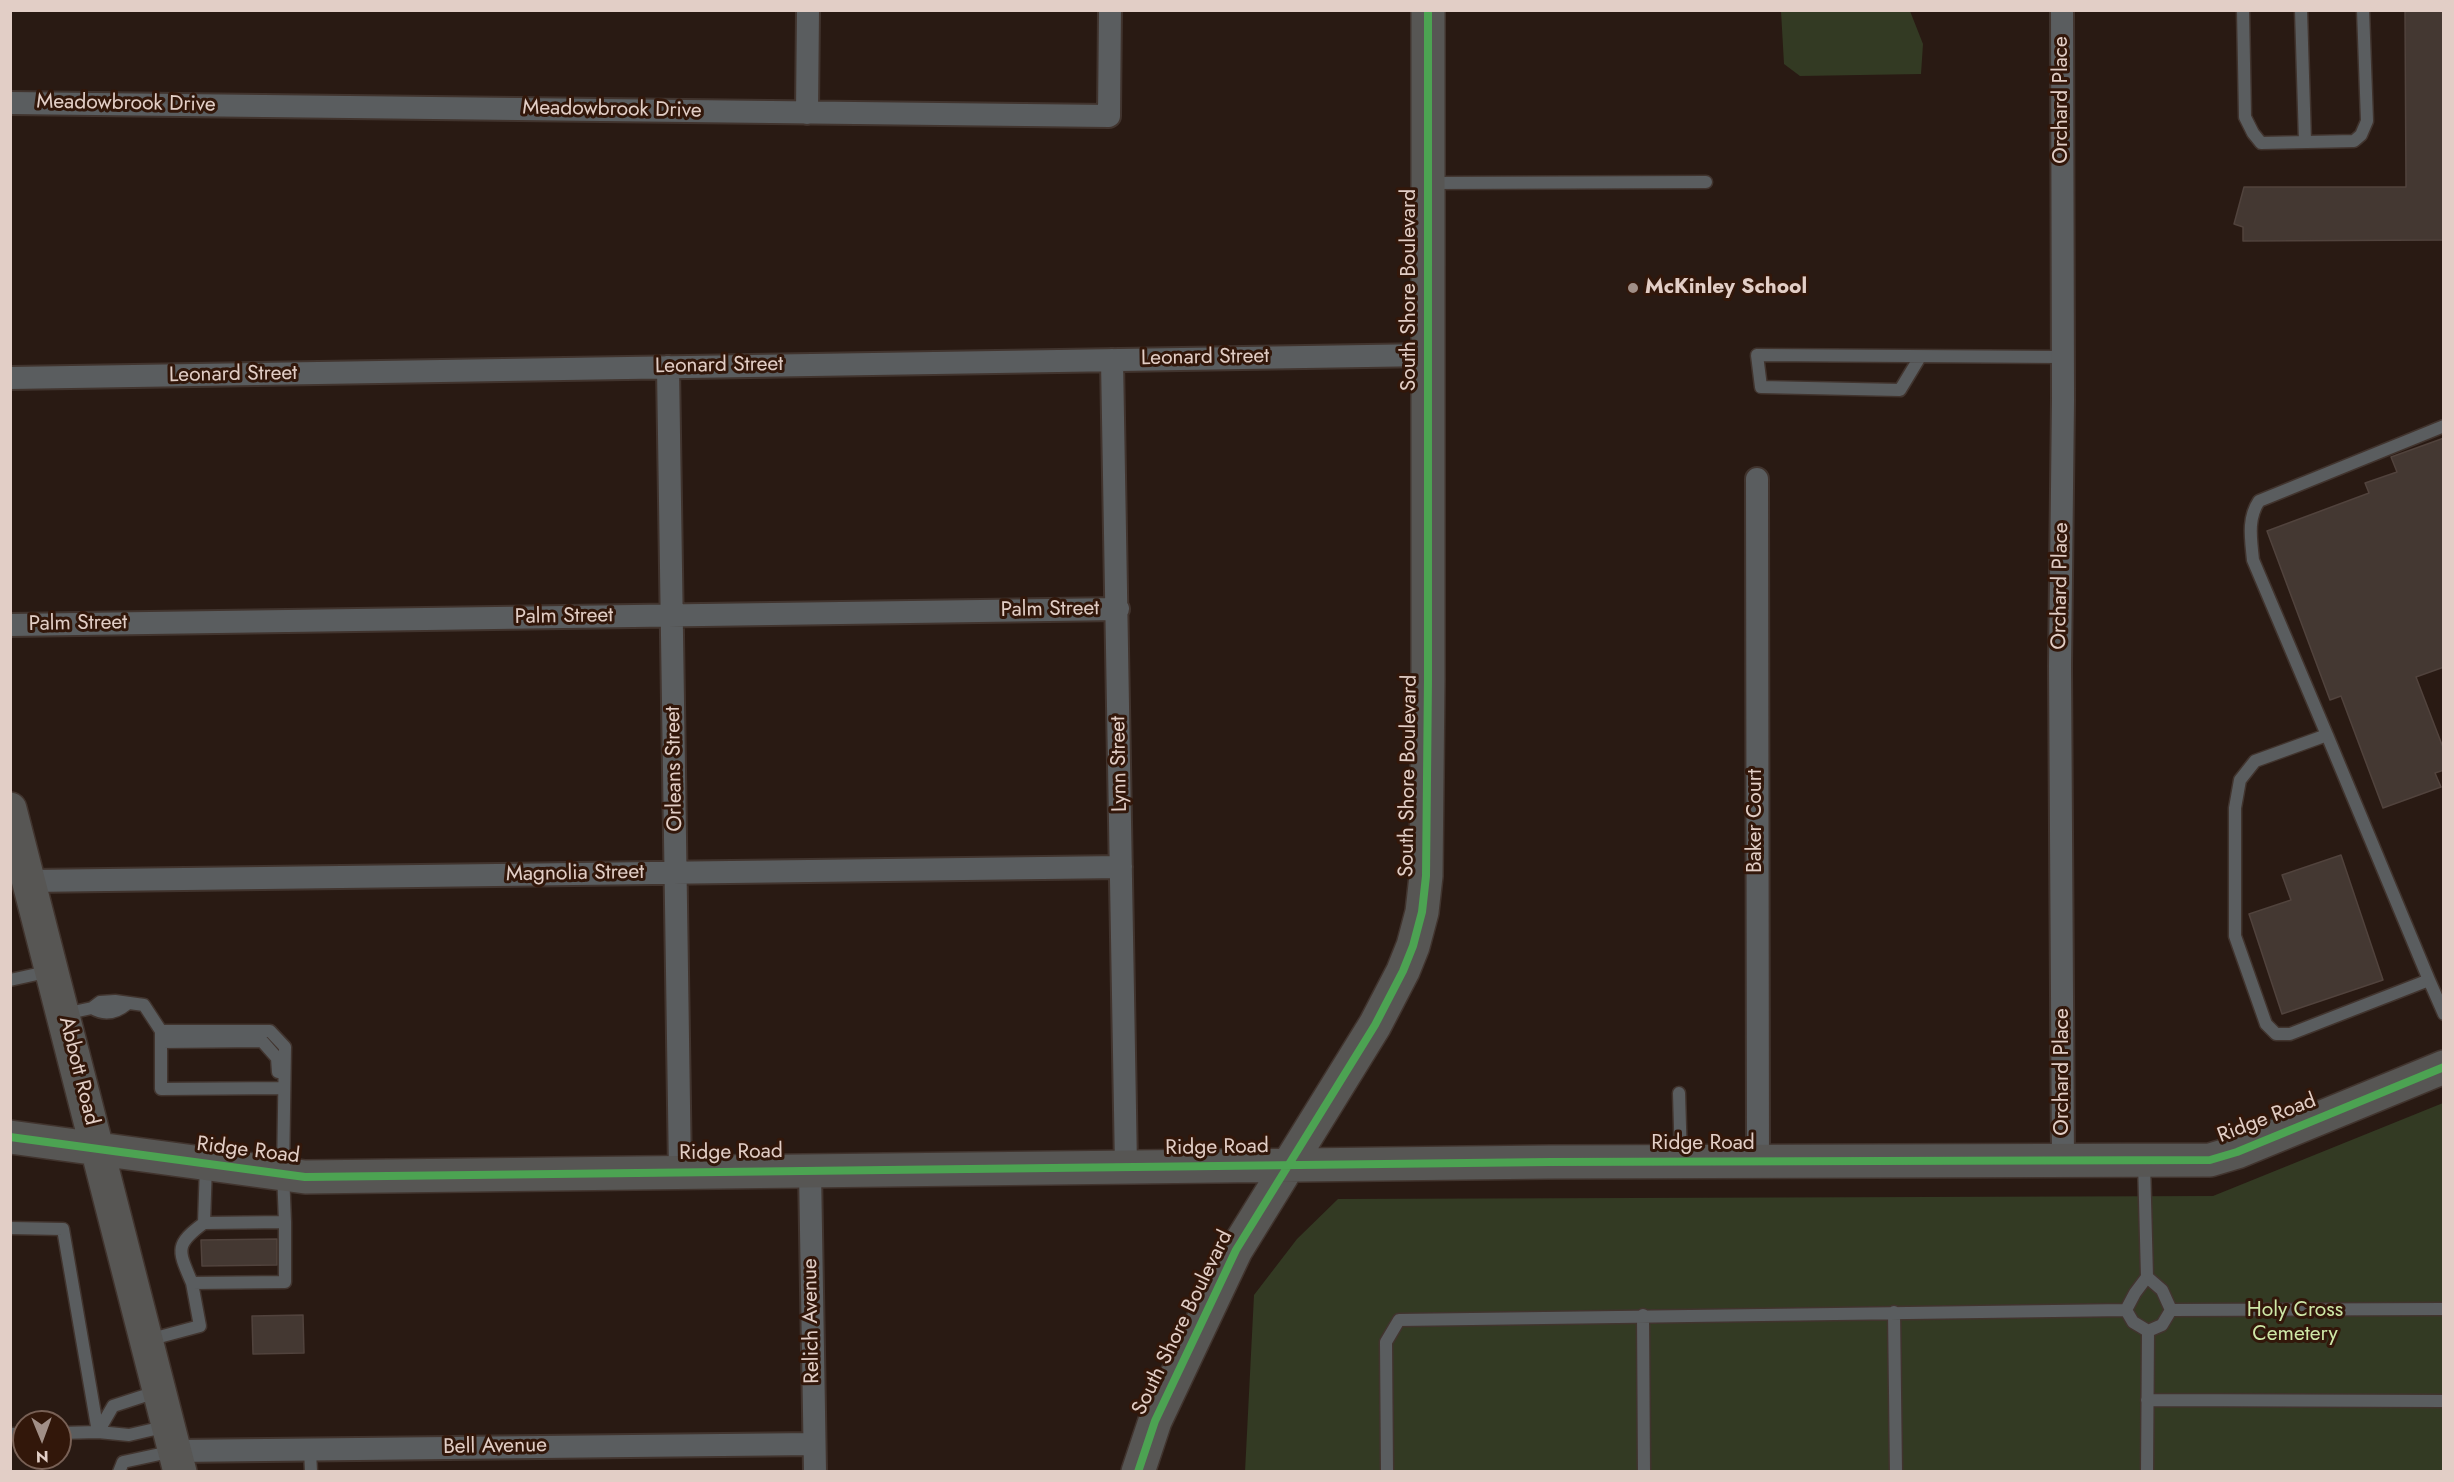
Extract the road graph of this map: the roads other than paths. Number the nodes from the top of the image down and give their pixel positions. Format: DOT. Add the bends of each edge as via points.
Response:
graph roads {
  1 [pos="808,10"];
  2 [pos="1110,10"];
  3 [pos="1428,10"];
  4 [pos="2062,10"];
  5 [pos="2243,10"];
  6 [pos="2301,10"];
  7 [pos="2363,10"];
  8 [pos="10,103"];
  9 [pos="807,112"];
  10 [pos="2305,142"];
  11 [pos="1706,182"];
  12 [pos="1428,183"];
  13 [pos="1428,355"];
  14 [pos="1920,357"];
  15 [pos="2063,357"];
  16 [pos="1113,360"];
  17 [pos="668,367"];
  18 [pos="10,378"];
  19 [pos="2444,426"];
  20 [pos="1757,479"];
  21 [pos="1118,609"];
  22 [pos="672,616"];
  23 [pos="10,625"];
  24 [pos="2327,735"];
  25 [pos="10,809"];
  26 [pos="1121,867"];
  27 [pos="676,872"];
  28 [pos="29,881"];
  29 [pos="52,971"];
  30 [pos="10,980"];
  31 [pos="2429,980"];
  32 [pos="78,1011"];
  33 [pos="2444,1014"];
  34 [pos="161,1037"];
  35 [pos="2444,1067"];
  36 [pos="269,1088"];
  37 [pos="284,1088"];
  38 [pos="1679,1093"];
  39 [pos="10,1137"];
  40 [pos="98,1149"];
  41 [pos="2063,1161"];
  42 [pos="2144,1161"];
  43 [pos="1681,1162"];
  44 [pos="1758,1162"];
  45 [pos="206,1163"];
  46 [pos="1288,1166"];
  47 [pos="1126,1167"];
  48 [pos="810,1170"];
  49 [pos="680,1172"];
  50 [pos="283,1173"];
  51 [pos="285,1222"];
  52 [pos="204,1223"];
  53 [pos="10,1228"];
  54 [pos="2147,1277"];
  55 [pos="192,1283"];
  56 [pos="2444,1309"];
  57 [pos="2126,1310"];
  58 [pos="2171,1310"];
  59 [pos="1894,1312"];
  60 [pos="1643,1316"];
  61 [pos="2148,1331"];
  62 [pos="147,1341"];
  63 [pos="160,1391"];
  64 [pos="2147,1400"];
  65 [pos="2444,1401"];
  66 [pos="98,1432"];
  67 [pos="72,1433"];
  68 [pos="814,1444"];
  69 [pos="175,1449"];
  70 [pos="311,1461"];
  71 [pos="119,1472"];
  72 [pos="815,1472"];
  73 [pos="1137,1472"];
  74 [pos="1388,1472"];
  75 [pos="1644,1472"];
  76 [pos="1896,1472"];
  77 [pos="2147,1472"];
  1 -- 9 [label="street"];
  2 -- 9 [label="street, Meadowbrook Drive" via="1109,116"];
  3 -- 12 [label="street, South Shore Boulevard"];
  4 -- 15 [label="street, Orchard Place"];
  5 -- 10 [label="lane" via="2245,117 2261,143"];
  6 -- 10 [label="lane"];
  7 -- 10 [label="lane" via="2367,121 2361,135 2354,141"];
  8 -- 9 [label="street, Meadowbrook Drive"];
  11 -- 12 [label="lane"];
  12 -- 13 [label="street, South Shore Boulevard"];
  13 -- 16 [label="street, Leonard Street"];
  13 -- 46 [label="street, South Shore Boulevard" via="1426,876 1422,912 1403,971 1375,1025"];
  14 -- 14 [label="lane" via="1804,356 1757,355 1761,387 1900,390"];
  14 -- 15 [label="lane"];
  15 -- 41 [label="street, Orchard Place"];
  16 -- 17 [label="street, Leonard Street"];
  16 -- 21 [label="street, Lynn Street"];
  17 -- 18 [label="street, Leonard Street"];
  17 -- 22 [label="street, Orleans Street"];
  19 -- 24 [label="lane" via="2259,501 2252,512 2253,560"];
  20 -- 44 [label="street, Baker Court"];
  21 -- 22 [label="street, Palm Street"];
  21 -- 26 [label="street, Lynn Street"];
  22 -- 23 [label="street, Palm Street"];
  22 -- 27 [label="street, Orleans Street"];
  24 -- 31 [label="lane"];
  24 -- 31 [label="lane" via="2255,761 2240,780 2235,808 2235,936 2266,1024 2276,1034 2290,1034"];
  25 -- 28 [label="street, Abbott Road"];
  26 -- 27 [label="street, Magnolia Street"];
  26 -- 47 [label="street, Lynn Street"];
  27 -- 28 [label="street, Magnolia Street"];
  27 -- 49 [label="street, Orleans Street"];
  28 -- 29 [label="street, Abbott Road"];
  29 -- 30 [label="lane"];
  29 -- 32 [label="street, Abbott Road"];
  31 -- 33 [label="lane"];
  32 -- 34 [label="lane" via="115,1000 144,1005"];
  32 -- 40 [label="street, Abbott Road"];
  34 -- 36 [label="lane" via="262,1041 277,1058 279,1069"];
  34 -- 36 [label="lane" via="161,1089"];
  34 -- 37 [label="lane" via="270,1031 285,1047"];
  35 -- 42 [label="street, Ridge Road" via="2237,1152 2210,1160"];
  36 -- 37 [label="lane"];
  37 -- 50 [label="lane"];
  38 -- 43 [label="lane"];
  39 -- 40 [label="street, Ridge Road"];
  40 -- 45 [label="street, Ridge Road"];
  40 -- 62 [label="street, Abbott Road"];
  41 -- 42 [label="street, Ridge Road"];
  41 -- 44 [label="street, Ridge Road"];
  42 -- 54 [label="lane"];
  43 -- 44 [label="street, Ridge Road"];
  43 -- 46 [label="street, Ridge Road"];
  45 -- 50 [label="street, Ridge Road"];
  45 -- 52 [label="lane"];
  46 -- 47 [label="street, Ridge Road"];
  46 -- 73 [label="street, South Shore Boulevard" via="1236,1250 1155,1421"];
  47 -- 48 [label="street, Ridge Road"];
  48 -- 49 [label="street, Ridge Road"];
  48 -- 68 [label="street, Relich Avenue"];
  49 -- 50 [label="street, Ridge Road" via="305,1177"];
  50 -- 51 [label="lane"];
  51 -- 52 [label="lane"];
  51 -- 55 [label="lane" via="285,1282"];
  52 -- 55 [label="lane" via="186,1237 181,1247"];
  53 -- 66 [label="lane" via="63,1229"];
  54 -- 57 [label="lane"];
  54 -- 58 [label="lane" via="2162,1290"];
  55 -- 62 [label="lane" via="200,1326"];
  56 -- 58 [label="lane"];
  57 -- 59 [label="lane"];
  57 -- 61 [label="lane" via="2133,1323"];
  58 -- 61 [label="lane" via="2162,1325"];
  59 -- 60 [label="lane"];
  59 -- 76 [label="lane"];
  60 -- 74 [label="lane" via="1399,1320 1386,1342"];
  60 -- 75 [label="lane"];
  61 -- 64 [label="lane"];
  62 -- 63 [label="street, Abbott Road"];
  63 -- 66 [label="lane" via="113,1407"];
  63 -- 69 [label="street, Abbott Road"];
  64 -- 65 [label="lane"];
  64 -- 77 [label="lane"];
  66 -- 67 [label="lane"];
  66 -- 69 [label="lane" via="129,1435"];
  68 -- 70 [label="street, Bell Avenue"];
  68 -- 72 [label="street, Relich Avenue"];
  69 -- 70 [label="street, Bell Avenue"];
  69 -- 71 [label="lane" via="123,1462"];
}
